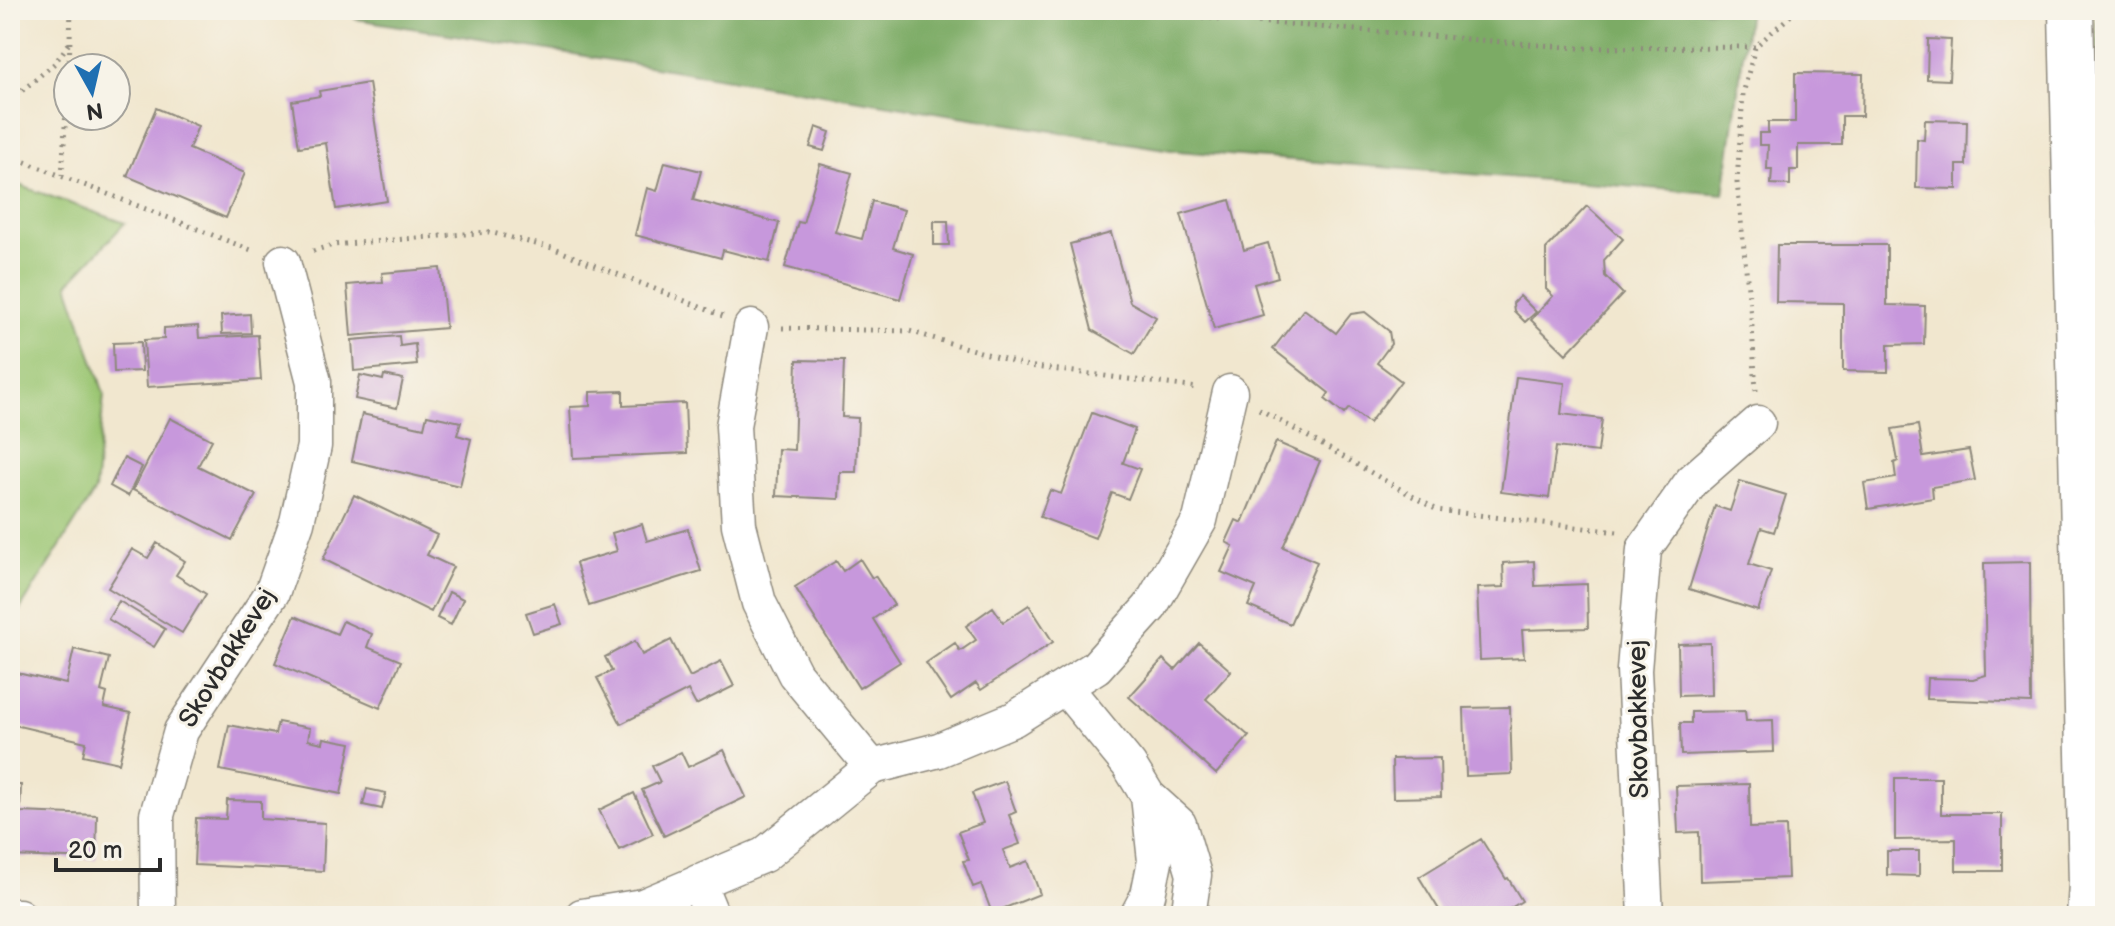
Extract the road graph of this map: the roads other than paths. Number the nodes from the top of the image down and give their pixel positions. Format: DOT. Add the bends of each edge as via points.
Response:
graph roads {
  1 [pos="2071,10"];
  2 [pos="283,262"];
  3 [pos="751,327"];
  4 [pos="1230,392"];
  5 [pos="1758,423"];
  6 [pos="1065,687"];
  7 [pos="872,767"];
  8 [pos="1148,796"];
  9 [pos="698,882"];
  10 [pos="10,916"];
  11 [pos="19,916"];
  12 [pos="158,916"];
  13 [pos="582,916"];
  14 [pos="712,916"];
  15 [pos="1137,916"];
  16 [pos="1188,916"];
  17 [pos="1646,916"];
  18 [pos="2089,916"];
  1 -- 18 [label="street"];
  2 -- 12 [label="street, Skovbakkevej" via="314,382 314,446 297,522 272,593 181,731 157,815"];
  3 -- 7 [label="street" via="733,426 739,525 759,603 795,674"];
  4 -- 6 [label="street" via="1200,520 1150,607 1096,667"];
  5 -- 17 [label="street, Skovbakkevej" via="1692,481 1644,549 1634,670"];
  6 -- 7 [label="street" via="1014,719 939,750"];
  6 -- 8 [label="street"];
  7 -- 9 [label="street" via="764,855"];
  8 -- 15 [label="street" via="1155,861"];
  8 -- 16 [label="street" via="1179,824 1194,875"];
  9 -- 13 [label="street" via="643,906"];
  9 -- 14 [label="street"];
  10 -- 11 [label="street"];
}
